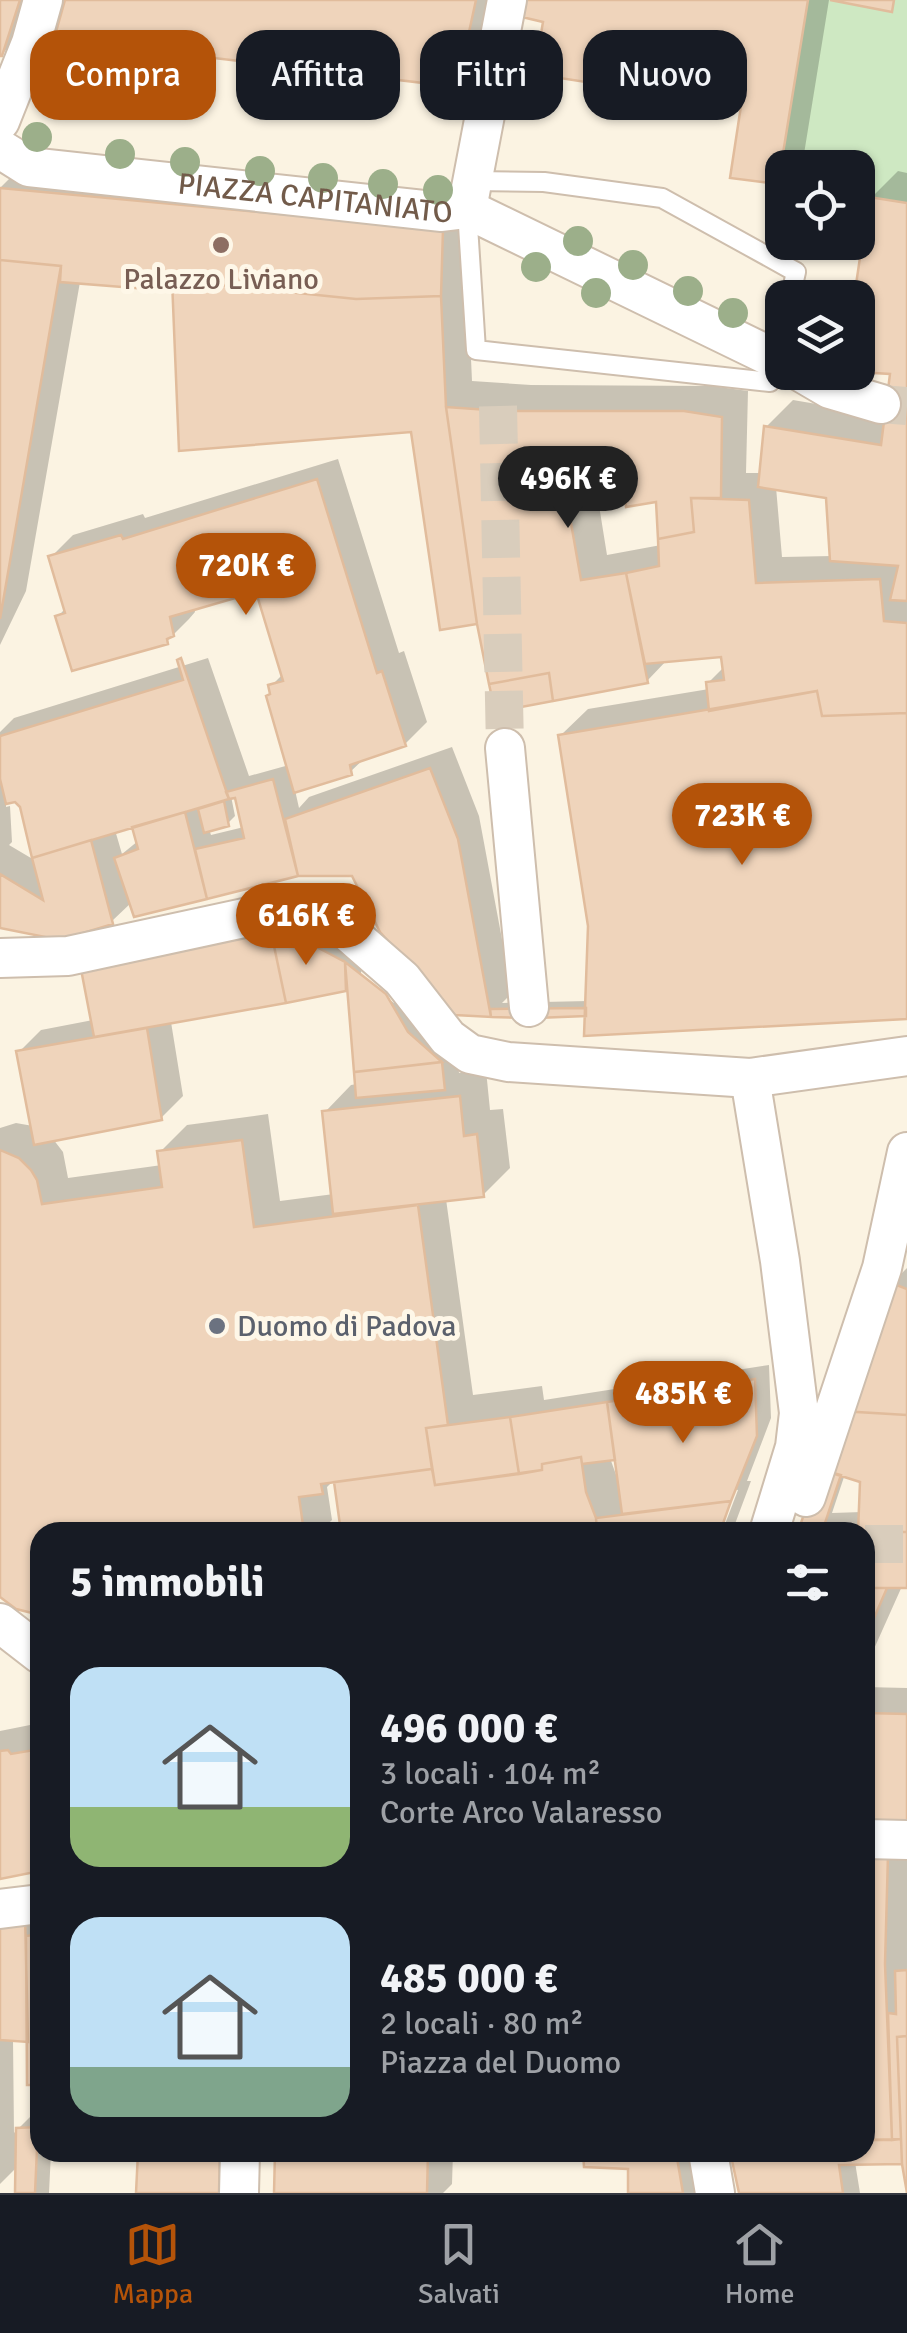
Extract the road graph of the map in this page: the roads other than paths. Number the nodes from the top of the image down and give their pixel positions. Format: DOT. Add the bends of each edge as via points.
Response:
graph roads {
  1 [pos="43,0"];
  2 [pos="507,0"];
  3 [pos="0,121"];
  4 [pos="0,149"];
  5 [pos="470,195"];
  6 [pos="794,280"];
  7 [pos="765,345"];
  8 [pos="765,381"];
  9 [pos="833,390"];
  10 [pos="880,404"];
  11 [pos="505,748"];
  12 [pos="0,958"];
  13 [pos="530,1018"];
  14 [pos="907,1056"];
  15 [pos="750,1078"];
  16 [pos="907,1152"];
  17 [pos="895,1273"];
  18 [pos="772,1522"];
  19 [pos="798,1522"];
  20 [pos="0,1622"];
  21 [pos="30,1647"];
  22 [pos="875,1839"];
  23 [pos="907,1840"];
  24 [pos="30,1905"];
  25 [pos="0,1909"];
  26 [pos="240,2162"];
  27 [pos="710,2162"];
  28 [pos="238,2193"];
  29 [pos="715,2193"];
  1 -- 3 [label="street"];
  2 -- 5 [label="street"];
  4 -- 5 [label="street, PIAZZA CAPITANIATO" via="29,167 442,212"];
  5 -- 6 [label="lane" via="544,182 662,198 796,272"];
  5 -- 7 [label="street, PIAZZA CAPITANIATO"];
  5 -- 8 [label="lane" via="476,350"];
  9 -- 10 [label="street, PIAZZA CAPITANIATO"];
  11 -- 13 [label="street"];
  12 -- 15 [label="street" via="68,956 281,910 339,924 402,979 448,1038 470,1054"];
  14 -- 15 [label="street"];
  15 -- 18 [label="street" via="799,1414"];
  16 -- 17 [label="street"];
  17 -- 19 [label="street"];
  20 -- 21 [label="street"];
  22 -- 23 [label="street"];
  24 -- 25 [label="street"];
  26 -- 28 [label="street"];
  27 -- 29 [label="street"];
}
